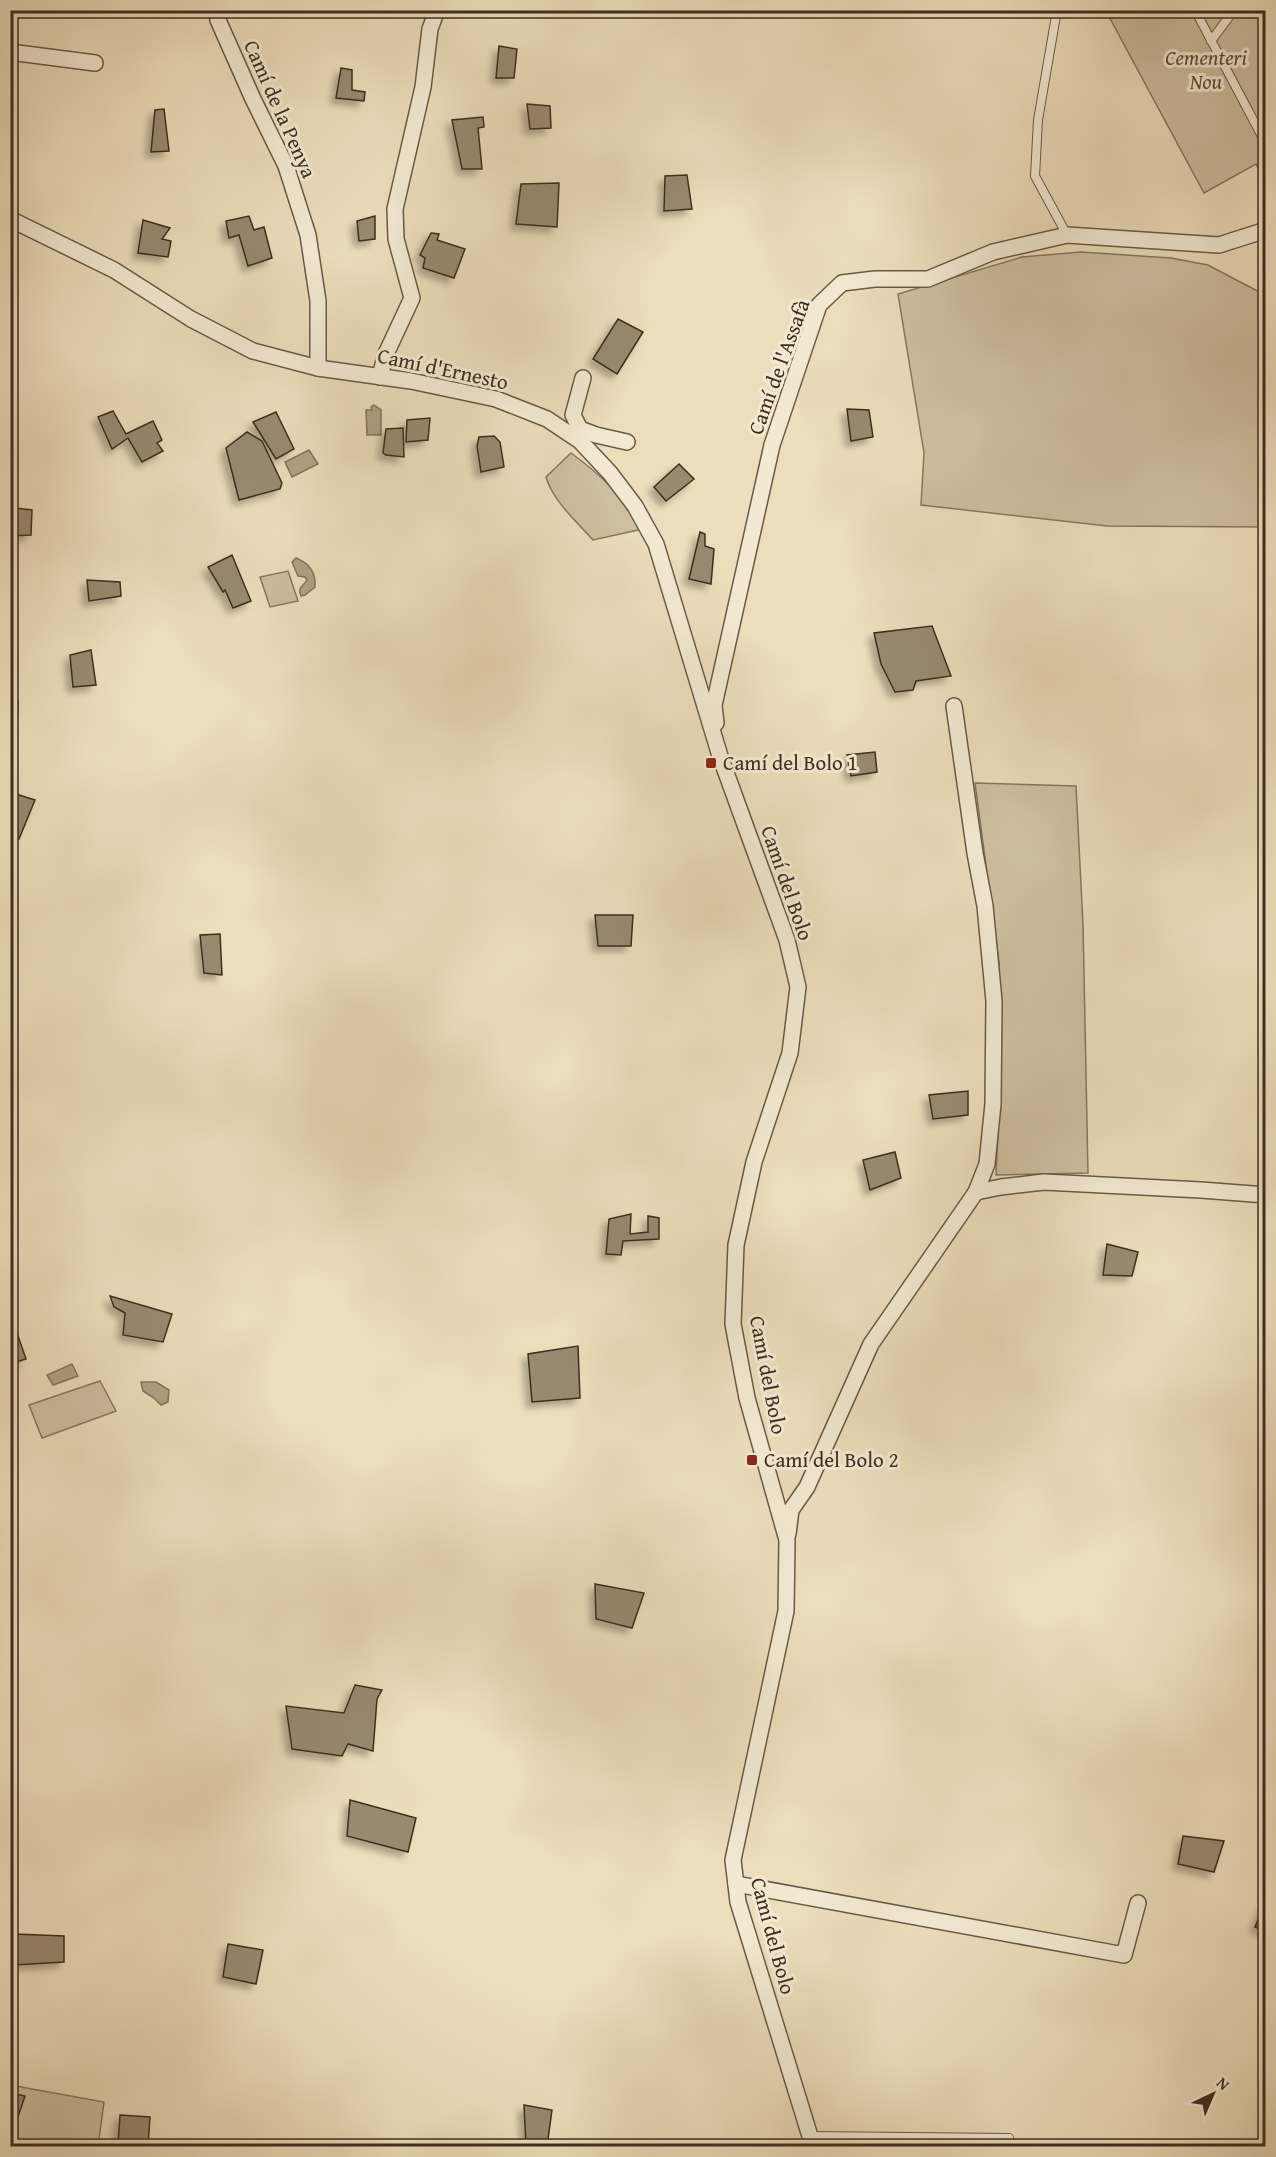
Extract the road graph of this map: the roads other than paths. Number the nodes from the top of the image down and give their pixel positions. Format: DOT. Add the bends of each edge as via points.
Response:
graph roads {
  1 [pos="217,10"];
  2 [pos="437,10"];
  3 [pos="1057,10"];
  4 [pos="1195,10"];
  5 [pos="1234,10"];
  6 [pos="1211,41"];
  7 [pos="10,52"];
  8 [pos="95,63"];
  9 [pos="1266,144"];
  10 [pos="10,219"];
  11 [pos="1266,230"];
  12 [pos="1067,235"];
  13 [pos="318,368"];
  14 [pos="380,376"];
  15 [pos="583,378"];
  16 [pos="553,423"];
  17 [pos="580,429"];
  18 [pos="627,442"];
  19 [pos="954,706"];
  20 [pos="720,756"];
  21 [pos="976,1192"];
  22 [pos="1266,1196"];
  23 [pos="787,1540"];
  24 [pos="736,1884"];
  25 [pos="1138,1903"];
  26 [pos="1009,2138"];
  27 [pos="812,2141"];
  1 -- 13 [label="street, Camí de la Penya" via="218,20 286,166 308,235 318,301"];
  2 -- 14 [label="street" via="395,209 396,239 412,298 384,356"];
  3 -- 12 [label="lane" via="1038,120 1035,176"];
  4 -- 6 [label="lane"];
  5 -- 6 [label="lane"];
  6 -- 9 [label="lane"];
  7 -- 8 [label="street"];
  10 -- 13 [label="street, Camí d'Ernesto" via="114,270 191,319 253,351"];
  11 -- 12 [label="street, Camí de l'Assafà" via="1219,245"];
  12 -- 20 [label="street, Camí de l'Assafà" via="993,252 928,279 842,283 819,305 772,445 714,705"];
  13 -- 14 [label="street, Camí d'Ernesto"];
  14 -- 16 [label="street, Camí d'Ernesto" via="496,399"];
  15 -- 17 [label="street" via="573,415"];
  16 -- 17 [label="street"];
  16 -- 20 [label="street, Camí d'Ernesto" via="580,441 610,473 635,506 656,544"];
  17 -- 18 [label="street"];
  19 -- 21 [label="street" via="985,906 994,1001 993,1104 987,1164"];
  20 -- 23 [label="street, Camí del Bolo" via="787,940 798,987 790,1053 754,1162 736,1245 733,1324 747,1398"];
  21 -- 22 [label="street" via="1044,1182"];
  21 -- 23 [label="street" via="871,1344 807,1487 791,1509"];
  23 -- 24 [label="street, Camí del Bolo" via="786,1611 733,1860"];
  24 -- 25 [label="street" via="1124,1955"];
  24 -- 27 [label="street, Camí del Bolo" via="738,1902"];
  26 -- 27 [label="lane"];
}
